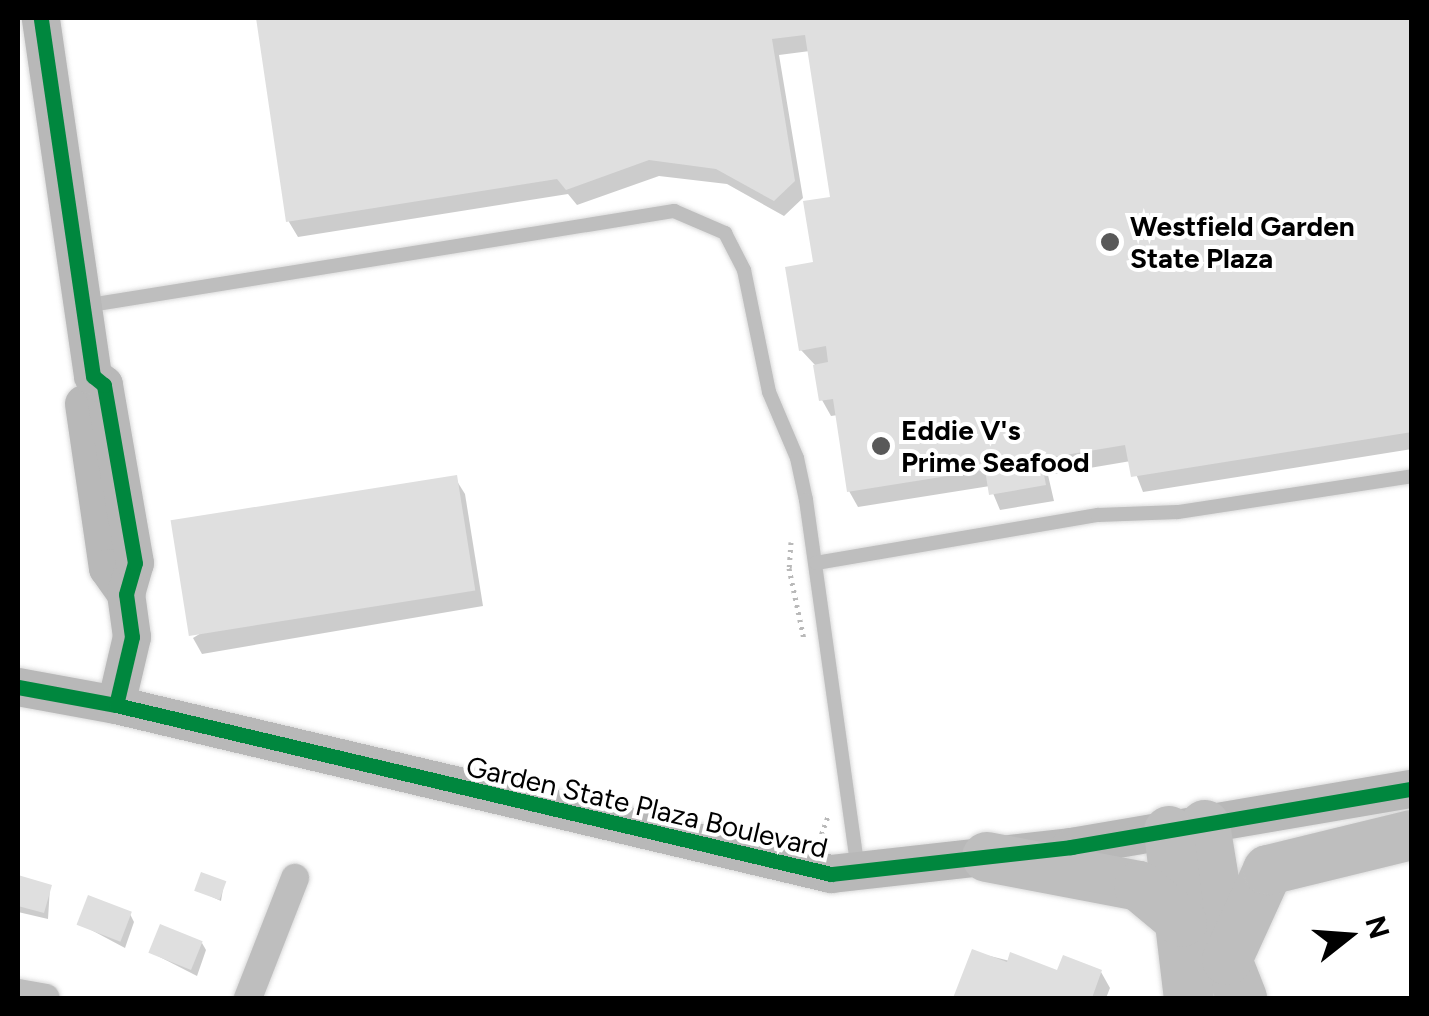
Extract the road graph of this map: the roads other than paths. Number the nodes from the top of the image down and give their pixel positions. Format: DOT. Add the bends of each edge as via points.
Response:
graph roads {
  1 [pos="41,18"];
  2 [pos="84,306"];
  3 [pos="1412,476"];
  4 [pos="816,563"];
  5 [pos="18,687"];
  6 [pos="116,705"];
  7 [pos="1412,789"];
  8 [pos="1187,828"];
  9 [pos="1412,835"];
  10 [pos="987,857"];
  11 [pos="858,874"];
  12 [pos="295,878"];
  13 [pos="1182,922"];
  14 [pos="1235,979"];
  15 [pos="18,994"];
  16 [pos="46,998"];
  17 [pos="248,998"];
  18 [pos="1189,998"];
  1 -- 2 [label="street"];
  2 -- 4 [label="lane" via="674,211 708,222 735,248"];
  2 -- 6 [label="street" via="93,376 104,385 136,564 126,594 132,637"];
  3 -- 4 [label="lane" via="1178,512 1098,515"];
  4 -- 11 [label="lane"];
  5 -- 6 [label="street, Garden State Plaza Boulevard"];
  6 -- 11 [label="street, Garden State Plaza Boulevard" via="718,852"];
  7 -- 8 [label="street, Garden State Plaza Boulevard"];
  8 -- 10 [label="street, Garden State Plaza Boulevard"];
  8 -- 13 [label="highway"];
  8 -- 14 [label="highway"];
  9 -- 14 [label="highway" via="1268,870"];
  10 -- 11 [label="street, Garden State Plaza Boulevard"];
  10 -- 13 [label="highway" via="1138,886"];
  12 -- 17 [label="street"];
  13 -- 18 [label="highway"];
  15 -- 16 [label="street"];
}
